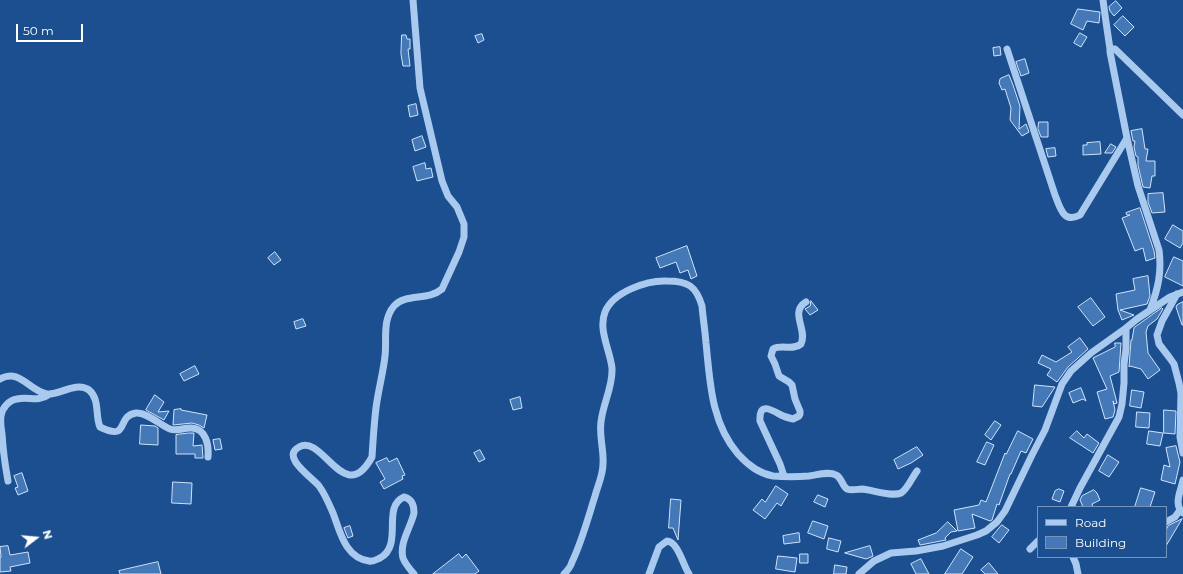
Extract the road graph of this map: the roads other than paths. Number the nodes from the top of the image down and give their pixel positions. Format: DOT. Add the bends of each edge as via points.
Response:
graph roads {
  1 [pos="413,0"];
  2 [pos="1103,0"];
  3 [pos="1007,49"];
  4 [pos="1110,49"];
  5 [pos="1183,115"];
  6 [pos="1127,138"];
  7 [pos="1180,293"];
  8 [pos="806,302"];
  9 [pos="1150,310"];
  10 [pos="1126,328"];
  11 [pos="0,379"];
  12 [pos="50,394"];
  13 [pos="1183,454"];
  14 [pos="208,457"];
  15 [pos="917,471"];
  16 [pos="784,476"];
  17 [pos="1183,480"];
  18 [pos="8,481"];
  19 [pos="1071,506"];
  20 [pos="1182,512"];
  21 [pos="1167,521"];
  22 [pos="1037,542"];
  23 [pos="1030,549"];
  24 [pos="1073,558"];
  25 [pos="414,574"];
  26 [pos="564,574"];
  27 [pos="649,574"];
  28 [pos="689,574"];
  29 [pos="859,574"];
  30 [pos="1078,574"];
  1 -- 25 [label="street" via="420,88 442,182 462,218 464,237 442,289 432,295 400,301 387,320 385,357 376,406 372,457 368,463 355,475 342,473 318,451 303,445 295,451 294,460 320,488 343,540 350,551 360,559 371,562 387,553 391,541 394,508 401,498 410,500 414,512 402,551 403,558"];
  2 -- 4 [label="street"];
  3 -- 6 [label="street" via="1061,212 1074,218 1080,215"];
  4 -- 5 [label="street" via="1115,49"];
  4 -- 6 [label="street"];
  6 -- 9 [label="street" via="1138,186 1159,250 1159,280"];
  7 -- 9 [label="street"];
  7 -- 13 [label="street" via="1162,321 1157,335 1159,344 1174,364 1181,392 1180,437"];
  8 -- 16 [label="street" via="799,308 798,313 803,335 801,344 795,348 776,347 771,356 779,376 792,385 800,414 793,419 768,408 761,411 760,415 760,421"];
  9 -- 10 [label="street"];
  10 -- 19 [label="street" via="1124,383 1119,417"];
  10 -- 29 [label="street" via="1091,352 1071,370 1062,384 1045,430 1005,511 997,522 986,531 944,546 891,553 874,561"];
  11 -- 12 [label="street" via="15,376"];
  12 -- 14 [label="street" via="74,387 88,389 96,404 100,428 113,433 117,432 128,417 138,413 174,430 197,429 206,438"];
  12 -- 18 [label="street" via="40,399 15,399 8,403 1,414"];
  15 -- 16 [label="street" via="905,490 895,494 847,488 837,475 832,474"];
  16 -- 26 [label="street" via="760,472 746,463 725,436 713,402 702,306 694,289 683,282 662,280 634,288 610,304 603,319 612,368 610,390 601,422 603,472 572,563"];
  17 -- 20 [label="street" via="1178,498"];
  20 -- 21 [label="street"];
  22 -- 23 [label="street"];
  24 -- 30 [label="street"];
  27 -- 28 [label="street" via="659,547 667,540 674,543"];
}
